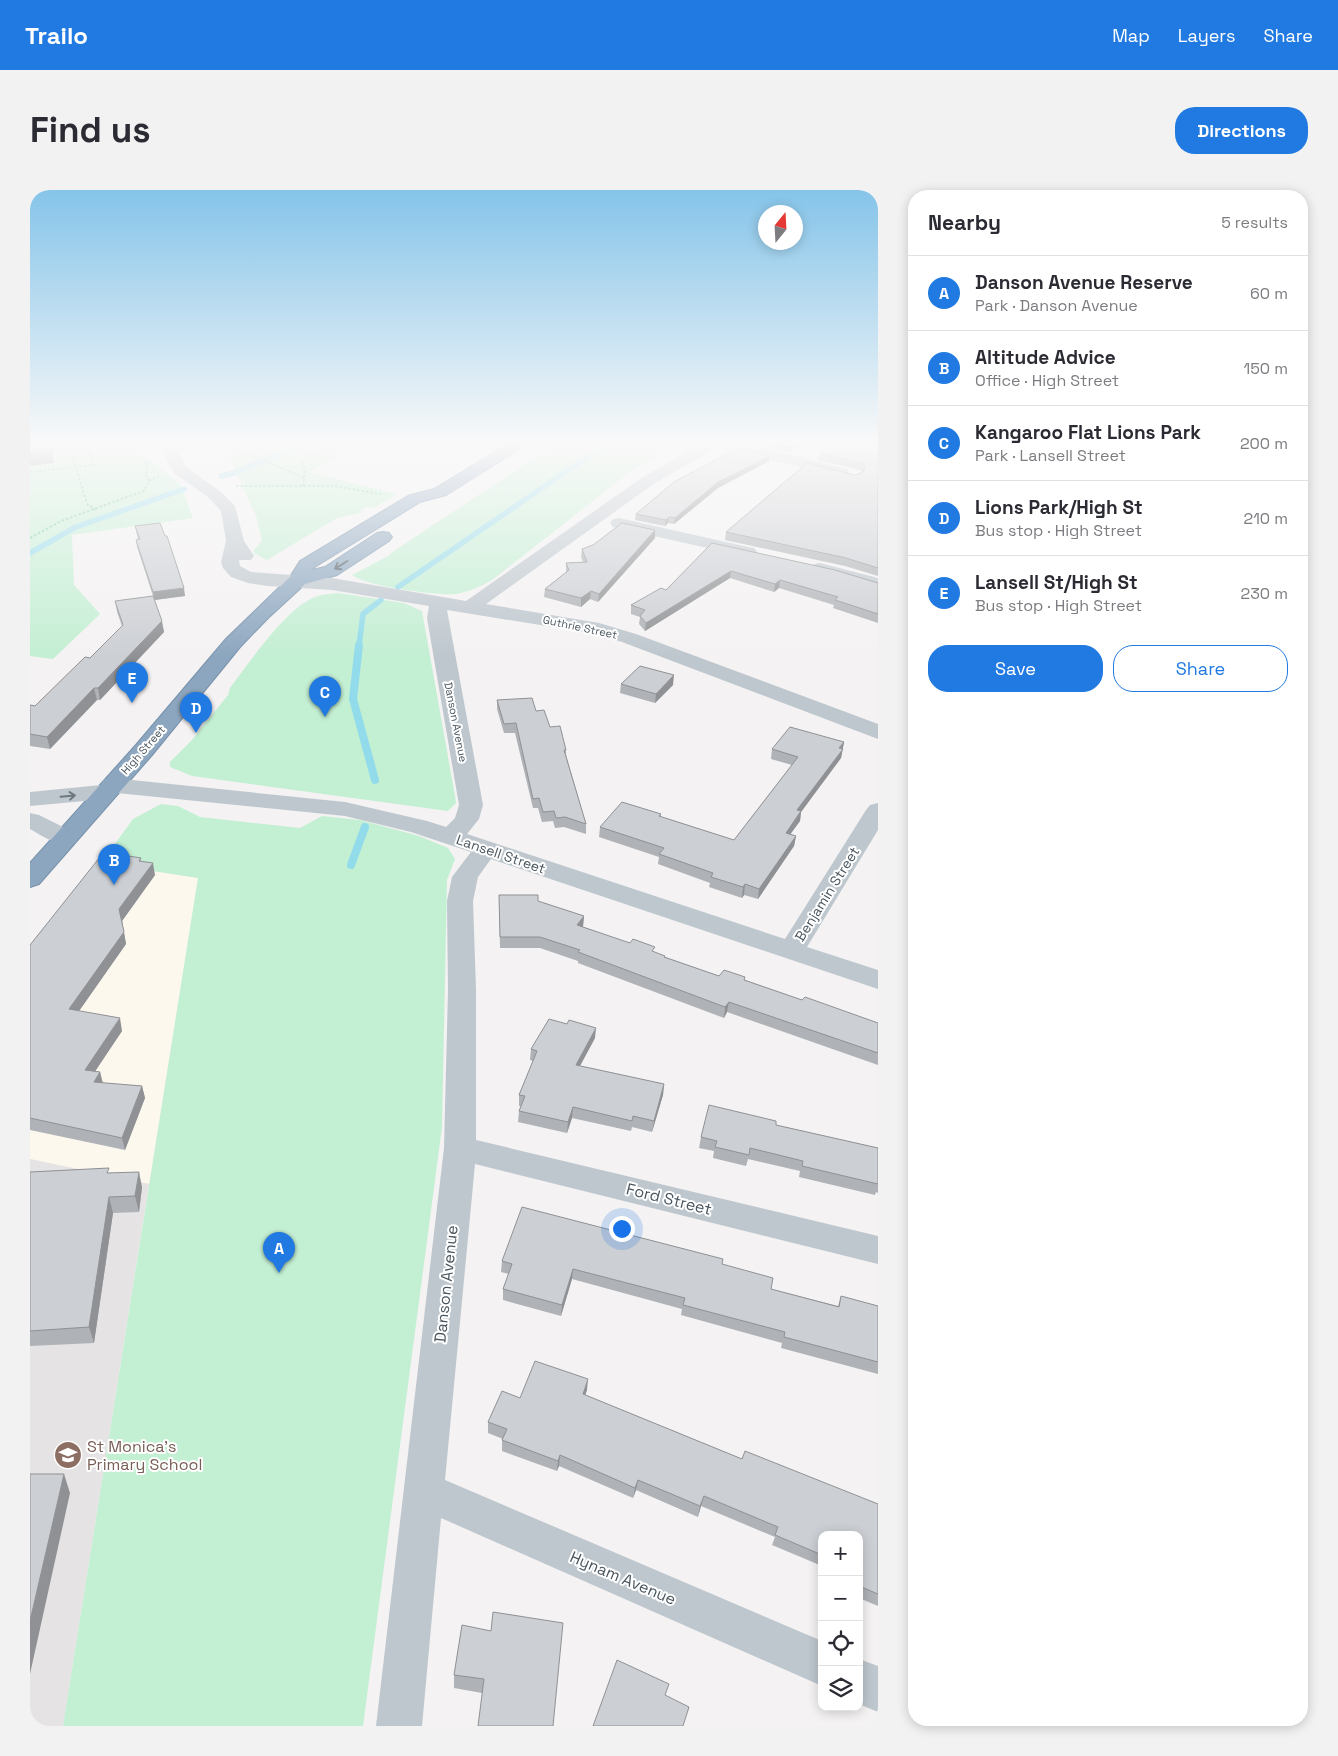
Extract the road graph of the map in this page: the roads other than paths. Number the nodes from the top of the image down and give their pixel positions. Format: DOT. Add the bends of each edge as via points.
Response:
graph roads {
  1 [pos="230,515"];
  2 [pos="419,515"];
  3 [pos="601,515"];
  4 [pos="596,518"];
  5 [pos="763,555"];
  6 [pos="800,564"];
  7 [pos="298,580"];
  8 [pos="878,584"];
  9 [pos="441,602"];
  10 [pos="470,607"];
  11 [pos="878,732"];
  12 [pos="109,788"];
  13 [pos="30,799"];
  14 [pos="878,810"];
  15 [pos="30,820"];
  16 [pos="451,837"];
  17 [pos="66,838"];
  18 [pos="486,849"];
  19 [pos="30,879"];
  20 [pos="791,951"];
  21 [pos="878,980"];
  22 [pos="460,1148"];
  23 [pos="878,1250"];
  24 [pos="424,1491"];
  25 [pos="818,1662"];
  26 [pos="863,1683"];
  27 [pos="878,1689"];
  28 [pos="399,1726"];
  1 -- 7 [label="street, Guthrie Street" via="235,541 230,562 238,574 268,580"];
  2 -- 7 [label="highway, High Street" via="337,568"];
  3 -- 4 [label="street"];
  4 -- 5 [label="street"];
  4 -- 10 [label="street"];
  6 -- 8 [label="street"];
  7 -- 9 [label="street, Guthrie Street"];
  7 -- 12 [label="highway, High Street" via="247,628"];
  9 -- 10 [label="street, Guthrie Street"];
  9 -- 16 [label="street, Danson Avenue" via="437,613 471,805 466,820"];
  10 -- 11 [label="street, Guthrie Street" via="615,633"];
  13 -- 12 [label="street, Lansell Street, one-way"];
  12 -- 16 [label="street, Lansell Street" via="344,809"];
  12 -- 17 [label="highway, High Street"];
  14 -- 20 [label="street, Benjamin Street"];
  15 -- 17 [label="street"];
  16 -- 18 [label="street, Lansell Street"];
  17 -- 19 [label="highway, High Street"];
  18 -- 20 [label="street, Lansell Street"];
  18 -- 22 [label="street, Danson Avenue" via="465,878 460,901"];
  20 -- 21 [label="street, Lansell Street"];
  22 -- 23 [label="street, Ford Street"];
  22 -- 24 [label="street, Danson Avenue"];
  24 -- 25 [label="street, Hynam Avenue"];
  24 -- 28 [label="street, Danson Avenue"];
  26 -- 27 [label="street"];
}
